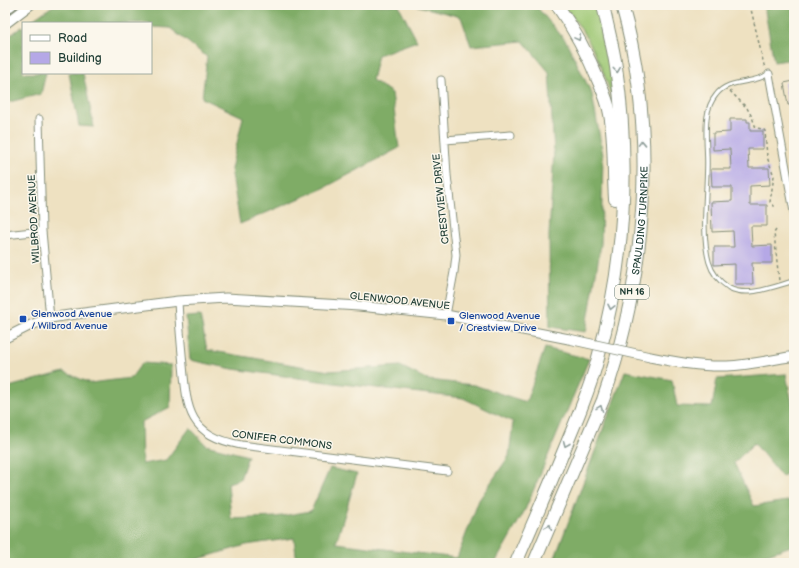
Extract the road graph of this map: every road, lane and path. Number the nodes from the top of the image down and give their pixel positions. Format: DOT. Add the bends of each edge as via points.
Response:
graph roads {
  1 [pos="12,5"];
  2 [pos="30,5"];
  3 [pos="557,5"];
  4 [pos="603,5"];
  5 [pos="622,5"];
  6 [pos="750,5"];
  7 [pos="5,10"];
  8 [pos="5,24"];
  9 [pos="769,74"];
  10 [pos="441,80"];
  11 [pos="726,86"];
  12 [pos="38,119"];
  13 [pos="511,135"];
  14 [pos="445,140"];
  15 [pos="775,207"];
  16 [pos="794,212"];
  17 [pos="776,230"];
  18 [pos="42,231"];
  19 [pos="5,235"];
  20 [pos="620,241"];
  21 [pos="778,275"];
  22 [pos="794,281"];
  23 [pos="178,301"];
  24 [pos="446,315"];
  25 [pos="50,318"];
  26 [pos="5,338"];
  27 [pos="794,356"];
  28 [pos="447,471"];
  29 [pos="516,563"];
  30 [pos="534,563"];
  1 -- 7 [label="street"];
  2 -- 8 [label="street"];
  3 -- 20 [label="highway, one-way" via="574,30 608,101 614,155 615,220"];
  4 -- 20 [label="highway, SPAULDING TURNPIKE / NH 16, one-way" via="621,105 623,174"];
  30 -- 5 [label="highway, SPAULDING TURNPIKE / NH 16, one-way" via="605,393 623,334 634,281 642,206 641,117"];
  6 -- 9 [label="path" via="764,65"];
  9 -- 11 [label="lane" via="757,80"];
  9 -- 16 [label="street"];
  10 -- 14 [label="street, CRESTVIEW DRIVE"];
  11 -- 15 [label="path" via="747,108 756,128 765,131 767,157 774,176 770,202"];
  11 -- 22 [label="lane" via="714,97 707,118 705,217 712,270 722,282 735,291 757,290"];
  12 -- 18 [label="street, WILBROD AVENUE"];
  13 -- 14 [label="street"];
  14 -- 24 [label="street, CRESTVIEW DRIVE" via="456,255"];
  17 -- 21 [label="path" via="774,233"];
  18 -- 19 [label="street"];
  18 -- 25 [label="street, WILBROD AVENUE"];
  20 -- 29 [label="highway, SPAULDING TURNPIKE / NH 16, one-way" via="611,304 593,373 567,443"];
  23 -- 24 [label="street, GLENWOOD AVENUE" via="245,298"];
  23 -- 25 [label="street, GLENWOOD AVENUE"];
  23 -- 28 [label="street, CONIFER COMMONS" via="187,402 192,418 210,435 241,444"];
  24 -- 27 [label="street, GLENWOOD AVENUE, bridge" via="689,364 741,365"];
  25 -- 26 [label="street, GLENWOOD AVENUE"];
}
